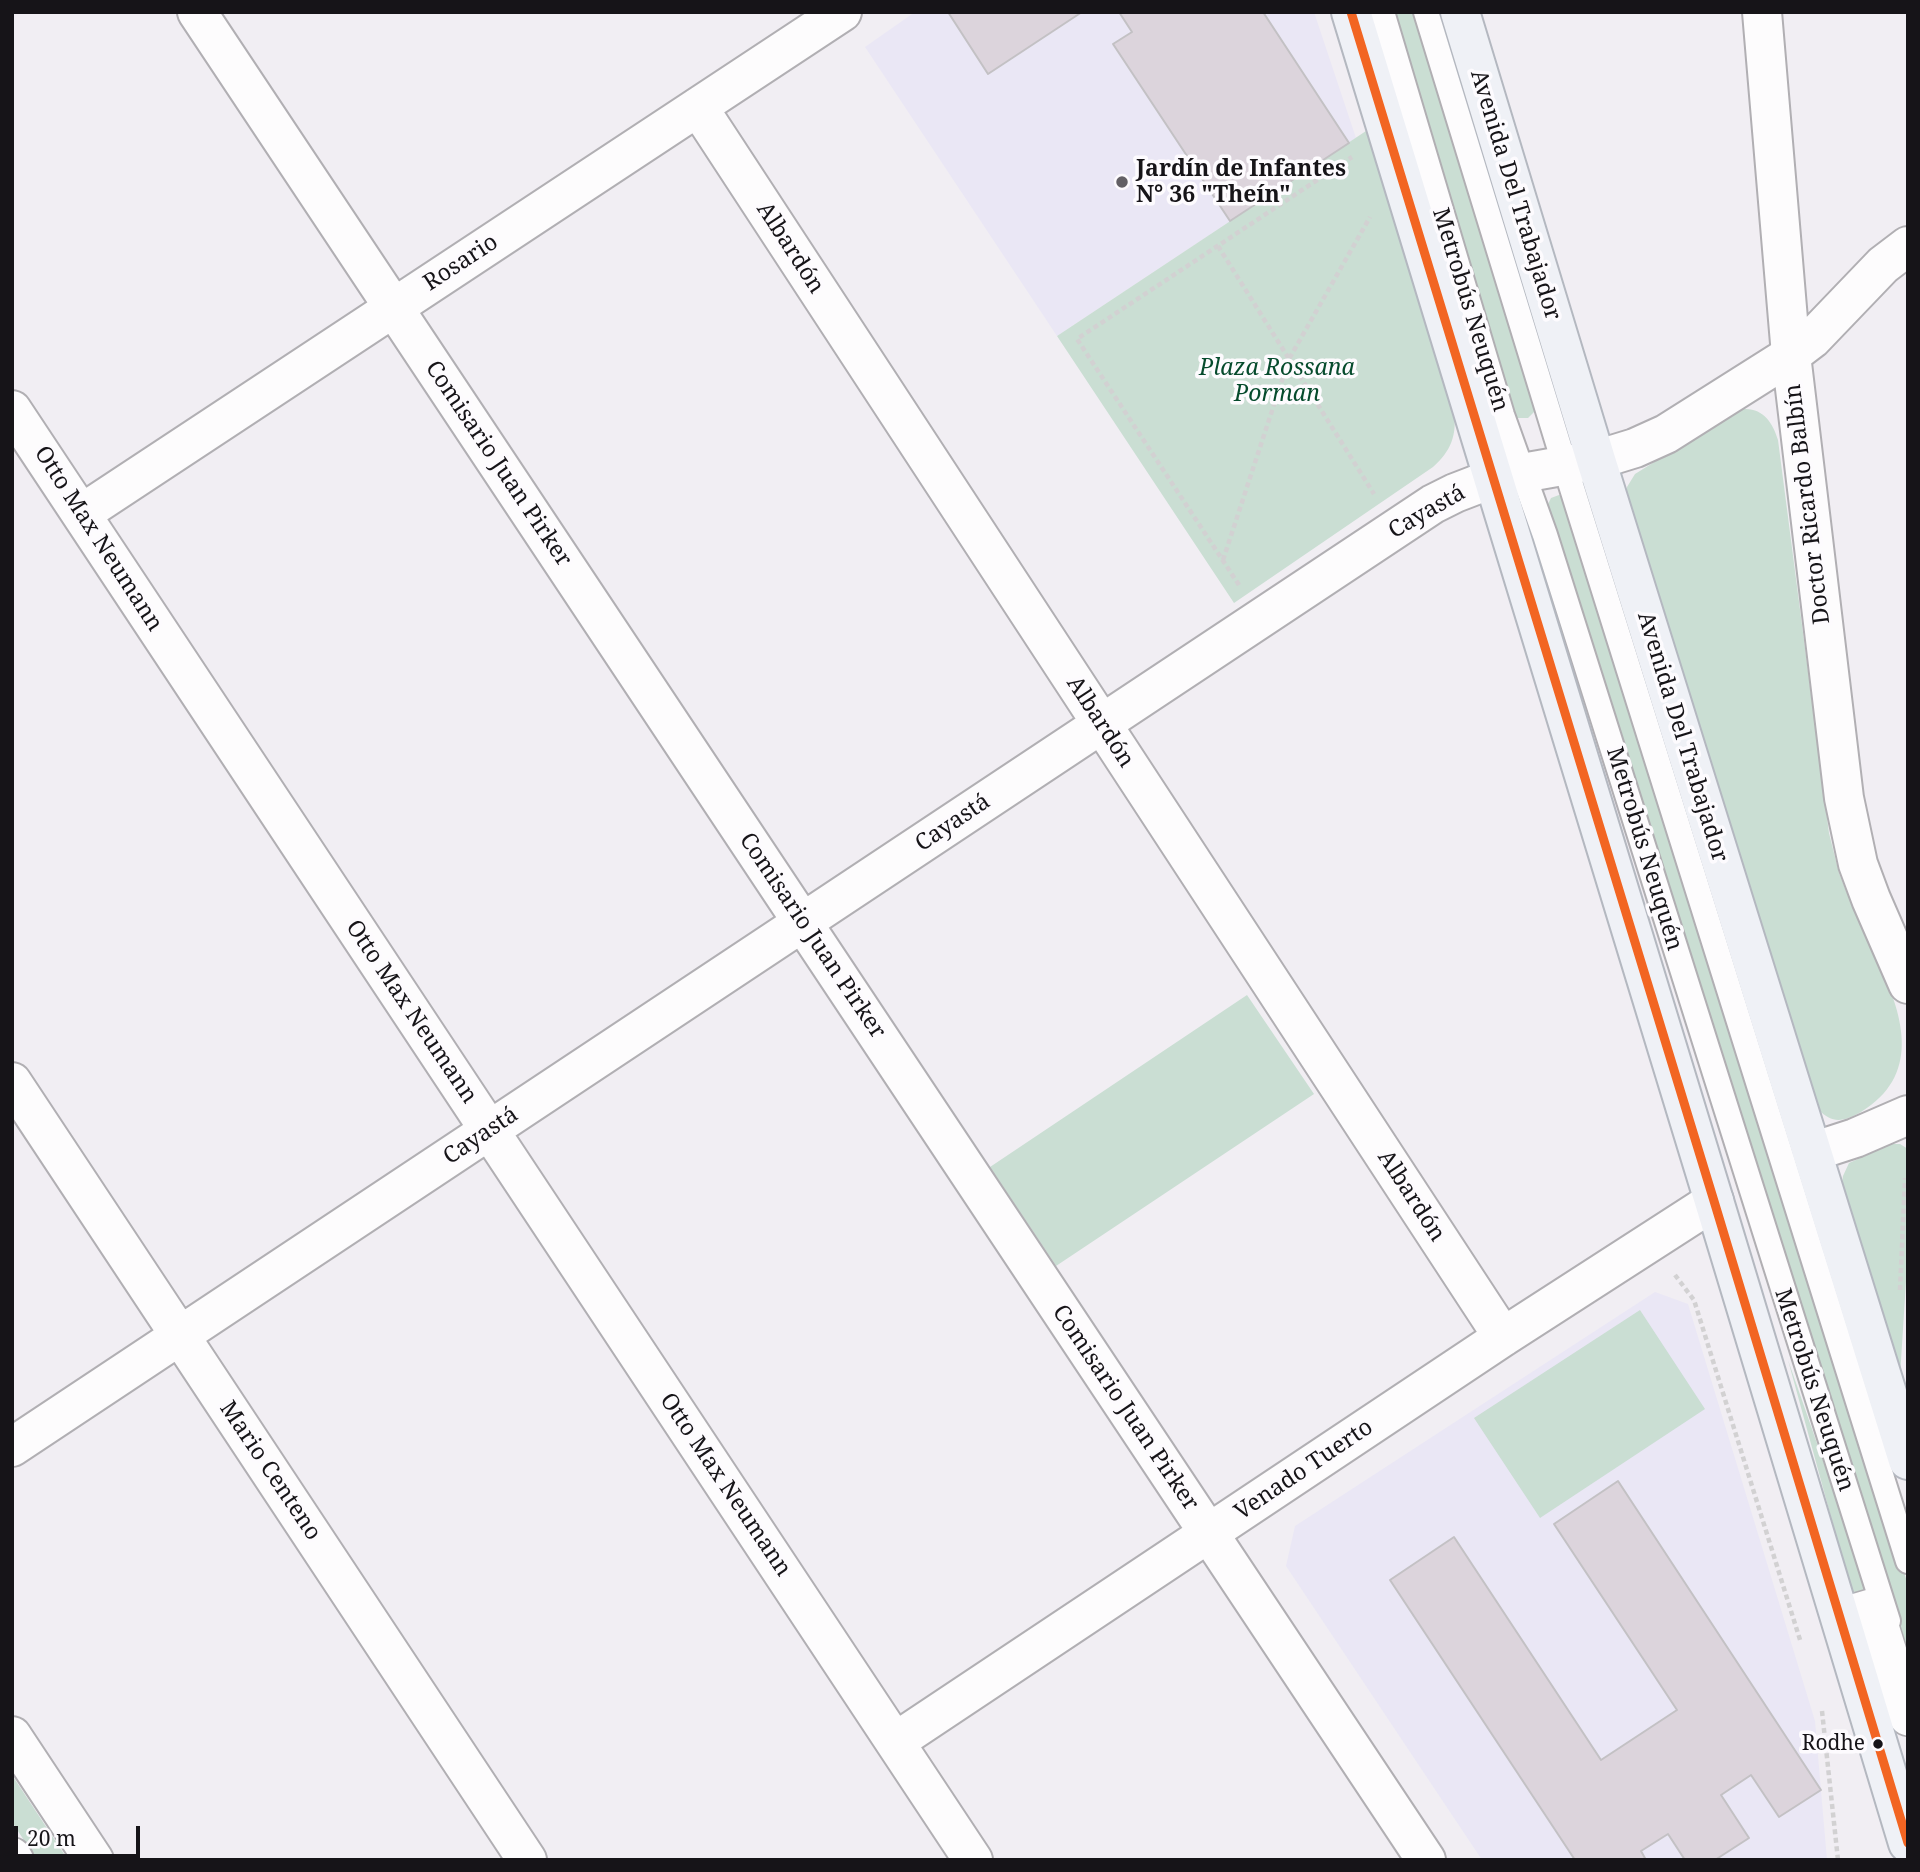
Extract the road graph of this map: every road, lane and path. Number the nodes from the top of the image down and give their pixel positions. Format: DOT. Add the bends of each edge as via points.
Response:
graph roads {
  1 [pos="197,12"];
  2 [pos="842,12"];
  3 [pos="1351,12"];
  4 [pos="1381,12"];
  5 [pos="1426,12"];
  6 [pos="1460,12"];
  7 [pos="1762,12"];
  8 [pos="698,107"];
  9 [pos="1353,157"];
  10 [pos="1372,213"];
  11 [pos="1218,246"];
  12 [pos="1908,246"];
  13 [pos="394,307"];
  14 [pos="1791,355"];
  15 [pos="1289,359"];
  16 [pos="12,410"];
  17 [pos="1580,463"];
  18 [pos="1509,476"];
  19 [pos="1375,495"];
  20 [pos="81,514"];
  21 [pos="1223,560"];
  22 [pos="1236,592"];
  23 [pos="1101,724"];
  24 [pos="803,922"];
  25 [pos="1908,984"];
  26 [pos="12,1082"];
  27 [pos="1908,1115"];
  28 [pos="489,1130"];
  29 [pos="1812,1152"];
  30 [pos="1714,1201"];
  31 [pos="1670,1270"];
  32 [pos="180,1336"];
  33 [pos="1503,1337"];
  34 [pos="12,1447"];
  35 [pos="1908,1460"];
  36 [pos="1209,1534"];
  37 [pos="1908,1561"];
  38 [pos="1802,1647"];
  39 [pos="1908,1686"];
  40 [pos="1819,1700"];
  41 [pos="1908,1717"];
  42 [pos="12,1736"];
  43 [pos="895,1742"];
  44 [pos="1898,1779"];
  45 [pos="1908,1843"];
  46 [pos="94,1860"];
  47 [pos="527,1860"];
  48 [pos="973,1860"];
  49 [pos="1426,1860"];
  50 [pos="1839,1860"];
  51 [pos="1896,1860"];
  1 -- 13 [label="street, Comisario Juan Pirker"];
  2 -- 8 [label="street, Rosario"];
  3 -- 18 [label="main road" via="1471,407"];
  4 -- 18 [label="lane, Metrobús Neuquén" via="1497,399"];
  5 -- 17 [label="lane, Metrobús Neuquén"];
  6 -- 17 [label="main road, Avenida Del Trabajador"];
  7 -- 14 [label="street, Doctor Ricardo Balbín"];
  8 -- 13 [label="street, Rosario"];
  8 -- 23 [label="street, Albardón"];
  9 -- 11 [label="path"];
  10 -- 15 [label="path"];
  11 -- 15 [label="path"];
  11 -- 21 [label="path" via="1077,340"];
  12 -- 14 [label="street, Cayastá"];
  13 -- 20 [label="street, Rosario"];
  13 -- 24 [label="street, Comisario Juan Pirker"];
  14 -- 17 [label="street, Cayastá" via="1666,433 1622,453"];
  14 -- 25 [label="street, Doctor Ricardo Balbín" via="1847,818 1858,864"];
  15 -- 19 [label="path"];
  15 -- 21 [label="path"];
  16 -- 20 [label="street, Otto Max Neumann"];
  17 -- 18 [label="street, Cayastá"];
  17 -- 29 [label="main road, Avenida Del Trabajador"];
  17 -- 37 [label="lane, Metrobús Neuquén"];
  18 -- 23 [label="street, Cayastá" via="1433,504"];
  18 -- 30 [label="main road"];
  18 -- 39 [label="lane, Metrobús Neuquén" via="1545,534"];
  20 -- 28 [label="street, Otto Max Neumann"];
  21 -- 22 [label="path" via="1241,588"];
  23 -- 24 [label="street, Cayastá"];
  23 -- 33 [label="street, Albardón"];
  24 -- 28 [label="street, Cayastá"];
  24 -- 36 [label="street, Comisario Juan Pirker"];
  26 -- 32 [label="street, Mario Centeno"];
  27 -- 29 [label="street"];
  28 -- 32 [label="street, Cayastá"];
  28 -- 43 [label="street, Otto Max Neumann"];
  29 -- 35 [label="main road, Avenida Del Trabajador"];
  30 -- 33 [label="street, Venado Tuerto"];
  30 -- 44 [label="main road"];
  31 -- 38 [label="path" via="1694,1300"];
  32 -- 34 [label="street, Cayastá"];
  32 -- 47 [label="street, Mario Centeno"];
  33 -- 36 [label="street, Venado Tuerto"];
  36 -- 43 [label="street, Venado Tuerto"];
  36 -- 49 [label="street, Comisario Juan Pirker"];
  40 -- 50 [label="path"];
  41 -- 44 [label="street" via="1874,1607 1857,1612"];
  42 -- 46 [label="street"];
  43 -- 48 [label="street, Otto Max Neumann"];
  44 -- 45 [label="main road"];
  44 -- 51 [label="street"];
}
